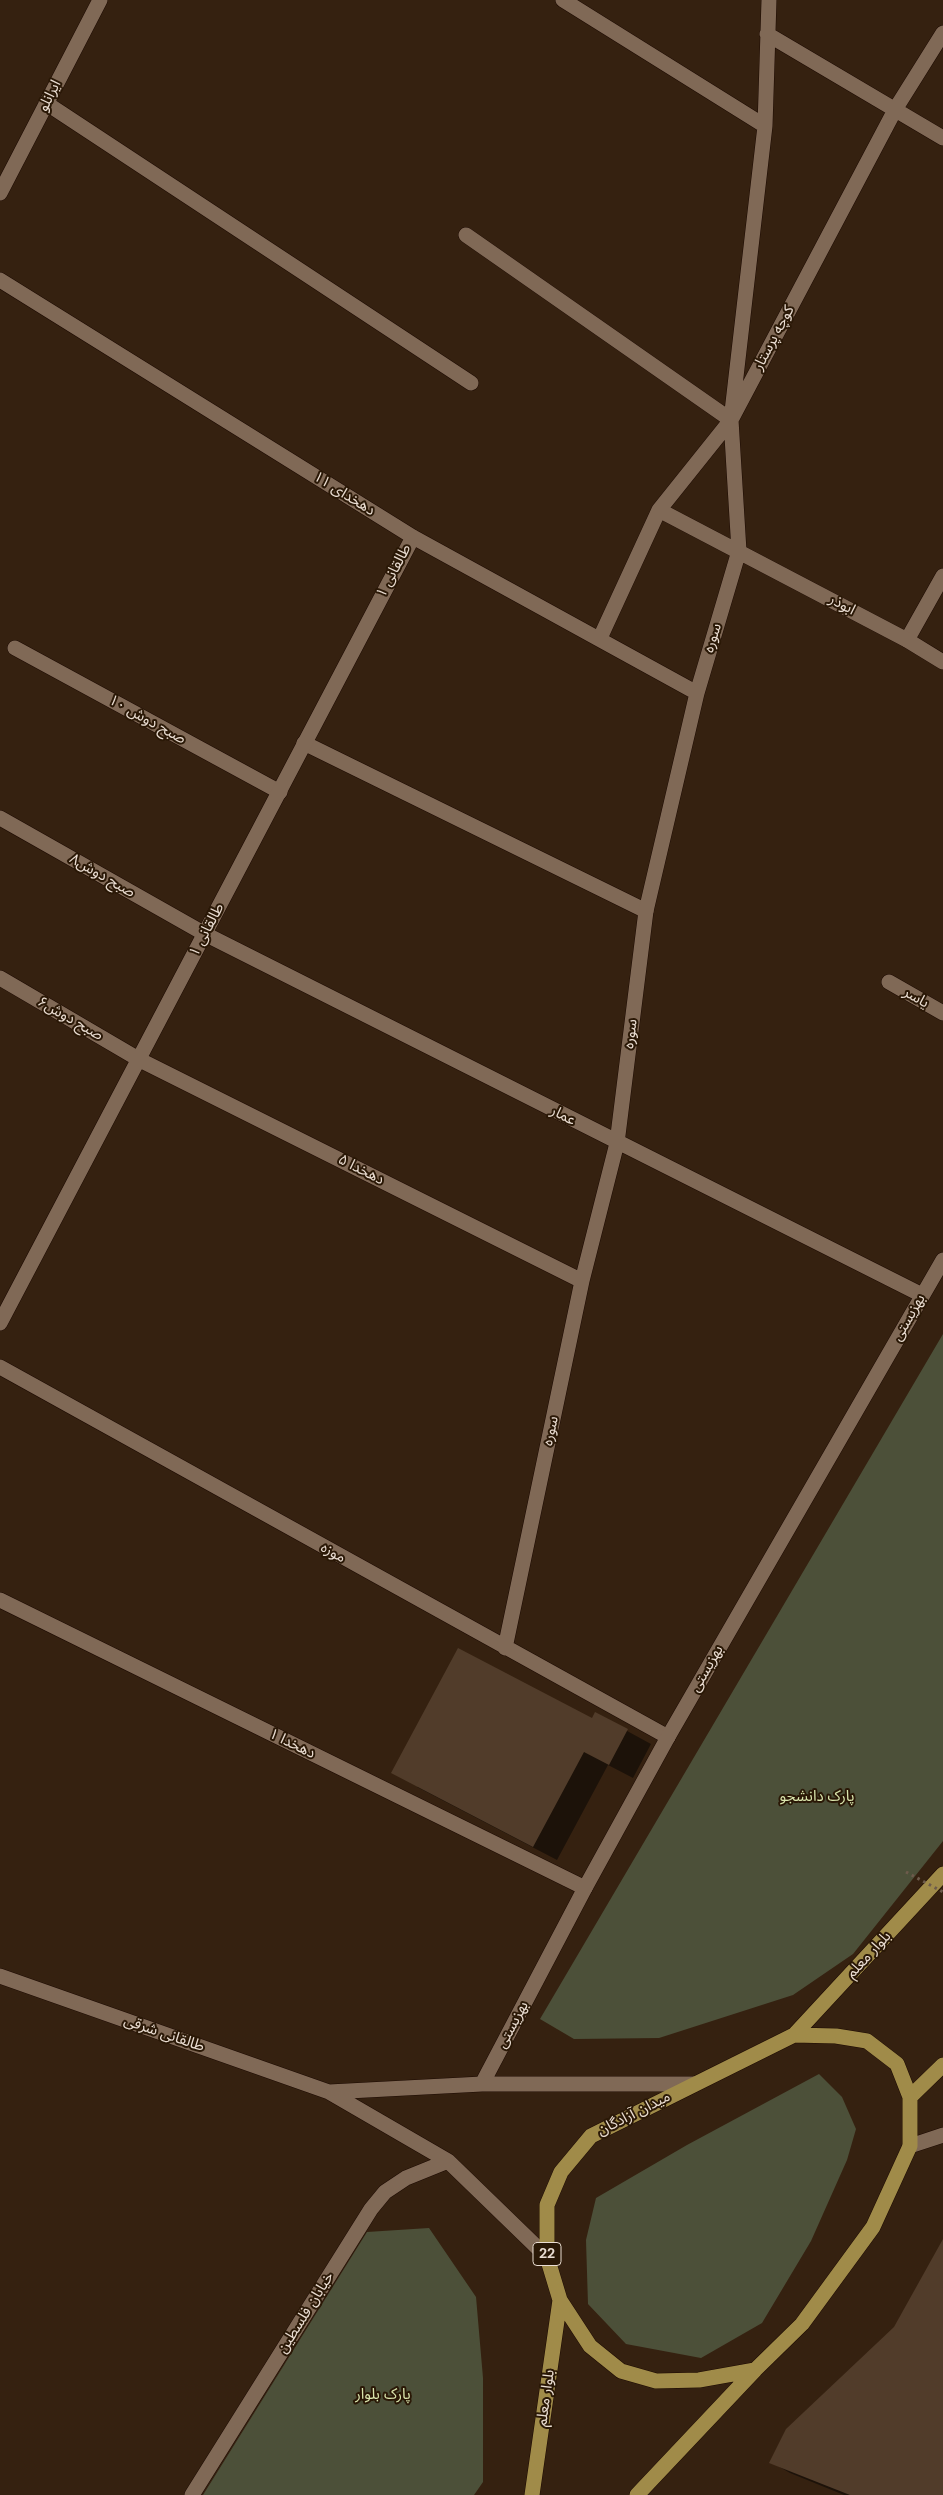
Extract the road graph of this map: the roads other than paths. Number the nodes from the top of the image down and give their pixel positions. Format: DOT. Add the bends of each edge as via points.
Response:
graph roads {
  1 [pos="100,0"];
  2 [pos="563,0"];
  3 [pos="769,0"];
  4 [pos="943,33"];
  5 [pos="766,34"];
  6 [pos="46,104"];
  7 [pos="896,108"];
  8 [pos="765,126"];
  9 [pos="943,138"];
  10 [pos="0,193"];
  11 [pos="466,235"];
  12 [pos="0,280"];
  13 [pos="471,383"];
  14 [pos="731,420"];
  15 [pos="659,510"];
  16 [pos="413,537"];
  17 [pos="739,551"];
  18 [pos="943,576"];
  19 [pos="600,638"];
  20 [pos="907,640"];
  21 [pos="15,648"];
  22 [pos="943,662"];
  23 [pos="696,693"];
  24 [pos="304,743"];
  25 [pos="280,792"];
  26 [pos="0,818"];
  27 [pos="646,911"];
  28 [pos="205,934"];
  29 [pos="0,978"];
  30 [pos="889,982"];
  31 [pos="943,1013"];
  32 [pos="140,1060"];
  33 [pos="617,1143"];
  34 [pos="943,1260"];
  35 [pos="582,1281"];
  36 [pos="922,1295"];
  37 [pos="0,1323"];
  38 [pos="0,1366"];
  39 [pos="0,1600"];
  40 [pos="505,1648"];
  41 [pos="668,1737"];
  42 [pos="943,1874"];
  43 [pos="585,1888"];
  44 [pos="0,1976"];
  45 [pos="794,2035"];
  46 [pos="943,2065"];
  47 [pos="482,2084"];
  48 [pos="694,2084"];
  49 [pos="329,2092"];
  50 [pos="910,2097"];
  51 [pos="943,2134"];
  52 [pos="910,2146"];
  53 [pos="448,2161"];
  54 [pos="547,2257"];
  55 [pos="560,2300"];
  56 [pos="755,2370"];
  57 [pos="192,2495"];
  58 [pos="532,2495"];
  59 [pos="637,2495"];
  1 -- 6 [label="street, ایرانلو"];
  2 -- 8 [label="street"];
  3 -- 5 [label="street, سوره"];
  4 -- 7 [label="street, کوچه پرستار"];
  5 -- 7 [label="street"];
  5 -- 8 [label="street, سوره"];
  6 -- 10 [label="street, ایرانلو"];
  6 -- 13 [label="street"];
  7 -- 9 [label="street"];
  7 -- 14 [label="street, کوچه پرستار"];
  8 -- 14 [label="street, سوره"];
  11 -- 14 [label="street"];
  12 -- 16 [label="street, دهخدای ۱۱"];
  14 -- 15 [label="street, کوچه پرستار"];
  14 -- 17 [label="street, سوره"];
  15 -- 17 [label="street, ابوذر"];
  15 -- 19 [label="street, کوچه پرستار"];
  16 -- 19 [label="street, دهخدای ۱۱"];
  16 -- 24 [label="street, طالقانی ۱"];
  17 -- 20 [label="street, ابوذر"];
  17 -- 23 [label="street, سوره"];
  18 -- 20 [label="street"];
  19 -- 23 [label="street, دهخدای ۱۱"];
  20 -- 22 [label="street, ابوذر"];
  21 -- 25 [label="street, صبح دوش ۱۰"];
  23 -- 27 [label="street, سوره"];
  24 -- 25 [label="street, طالقانی ۱"];
  24 -- 27 [label="street"];
  25 -- 28 [label="street, طالقانی ۱"];
  26 -- 28 [label="street, صبح دوش۸"];
  27 -- 33 [label="street, سوره"];
  28 -- 32 [label="street, طالقانی ۱"];
  28 -- 33 [label="street, عمار"];
  29 -- 32 [label="street, صبح دوش۶"];
  30 -- 31 [label="street, یاسر"];
  32 -- 35 [label="street, دهخدا ۵"];
  32 -- 37 [label="street, طالقانی ۱"];
  33 -- 35 [label="street, سوره"];
  33 -- 36 [label="street, عمار"];
  34 -- 36 [label="street, بهزیستی"];
  35 -- 40 [label="street, سوره"];
  36 -- 41 [label="street, بهزیستی"];
  38 -- 40 [label="street, موزه"];
  39 -- 43 [label="street, دهخدا ۱"];
  40 -- 41 [label="street, موزه"];
  41 -- 43 [label="street, بهزیستی"];
  42 -- 45 [label="main road, بلوار معلم"];
  43 -- 47 [label="street, بهزیستی"];
  44 -- 49 [label="street, طالقانی شرقی"];
  45 -- 48 [label="main road, میدان آزادگان / 22"];
  45 -- 50 [label="main road, میدان آزادگان / 22" via="867,2041 897,2064"];
  46 -- 50 [label="main road"];
  47 -- 48 [label="street"];
  47 -- 49 [label="street"];
  48 -- 54 [label="main road, میدان آزادگان / 22" via="591,2136 561,2172 547,2205"];
  49 -- 53 [label="street"];
  50 -- 52 [label="main road, میدان آزادگان / 22"];
  51 -- 52 [label="street"];
  52 -- 56 [label="main road, میدان آزادگان / 22" via="874,2227 802,2324"];
  53 -- 54 [label="street"];
  53 -- 57 [label="street, خیابان فلسطین" via="406,2178 384,2192"];
  54 -- 55 [label="main road, میدان آزادگان / 22"];
  55 -- 56 [label="main road, میدان آزادگان / 22" via="590,2346 622,2371 656,2381 691,2381"];
  55 -- 58 [label="main road, بلوار معلم / 22"];
  56 -- 59 [label="main road, 22"];
}
